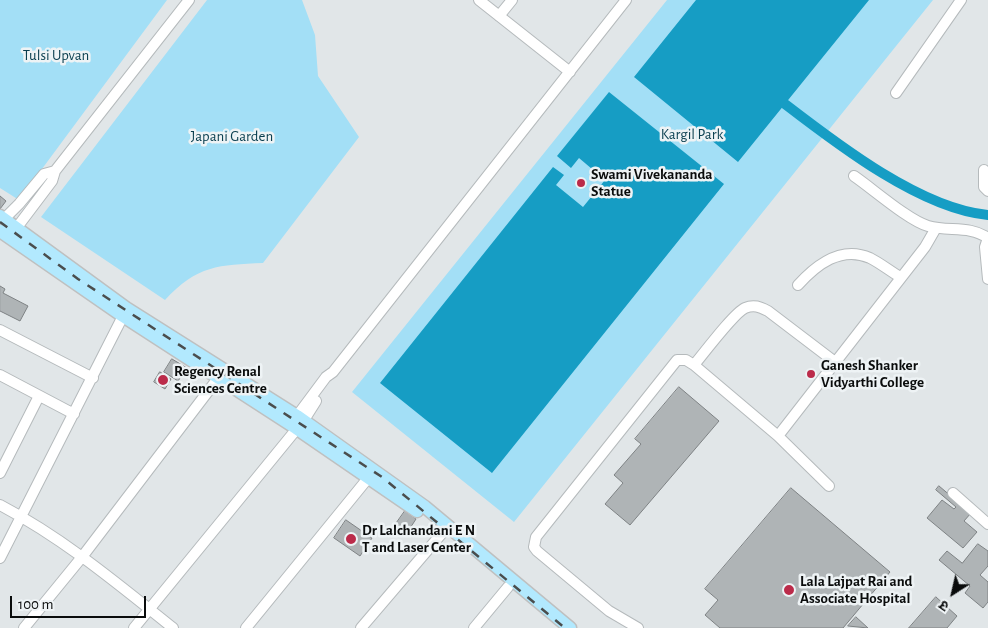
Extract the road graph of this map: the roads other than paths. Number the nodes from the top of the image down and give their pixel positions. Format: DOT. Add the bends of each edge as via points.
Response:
graph roads {
  1 [pos="189,0"];
  2 [pos="479,0"];
  3 [pos="512,0"];
  4 [pos="626,0"];
  5 [pos="961,0"];
  6 [pos="499,16"];
  7 [pos="570,72"];
  8 [pos="896,93"];
  9 [pos="984,170"];
  10 [pos="55,171"];
  11 [pos="854,176"];
  12 [pos="988,191"];
  13 [pos="2,217"];
  14 [pos="936,228"];
  15 [pos="9,233"];
  16 [pos="988,238"];
  17 [pos="900,277"];
  18 [pos="988,279"];
  19 [pos="798,284"];
  20 [pos="123,316"];
  21 [pos="0,330"];
  22 [pos="835,362"];
  23 [pos="694,365"];
  24 [pos="0,376"];
  25 [pos="219,377"];
  26 [pos="93,378"];
  27 [pos="39,396"];
  28 [pos="74,414"];
  29 [pos="299,421"];
  30 [pos="778,436"];
  31 [pos="0,473"];
  32 [pos="369,477"];
  33 [pos="829,486"];
  34 [pos="953,493"];
  35 [pos="0,505"];
  36 [pos="22,517"];
  37 [pos="988,524"];
  38 [pos="443,532"];
  39 [pos="82,557"];
  40 [pos="0,558"];
  41 [pos="508,587"];
  42 [pos="538,606"];
  43 [pos="150,609"];
  44 [pos="24,628"];
  45 [pos="134,628"];
  46 [pos="173,628"];
  47 [pos="246,628"];
  48 [pos="361,628"];
  49 [pos="474,628"];
  50 [pos="558,628"];
  51 [pos="570,628"];
  52 [pos="638,628"];
  1 -- 10 [label="street"];
  2 -- 6 [label="street"];
  3 -- 6 [label="street"];
  4 -- 7 [label="street"];
  5 -- 8 [label="street"];
  6 -- 7 [label="street"];
  7 -- 29 [label="street" via="326,377"];
  9 -- 12 [label="street" via="984,187"];
  10 -- 13 [label="street" via="44,174 19,204"];
  10 -- 15 [label="street" via="52,181"];
  11 -- 14 [label="street" via="915,220"];
  13 -- 15 [label="main road"];
  14 -- 16 [label="street" via="974,230"];
  14 -- 17 [label="street"];
  15 -- 20 [label="main road"];
  15 -- 29 [label="main road"];
  16 -- 18 [label="street" via="985,247"];
  17 -- 19 [label="street" via="869,258 848,254 817,265"];
  17 -- 22 [label="street"];
  20 -- 25 [label="main road"];
  20 -- 26 [label="street"];
  21 -- 26 [label="street"];
  22 -- 23 [label="street" via="768,312 753,306 740,311"];
  22 -- 30 [label="street"];
  23 -- 30 [label="street"];
  23 -- 52 [label="street" via="682,359 672,366 534,542 537,551 601,604"];
  24 -- 27 [label="street"];
  25 -- 29 [label="main road"];
  25 -- 39 [label="street"];
  26 -- 28 [label="street"];
  27 -- 28 [label="street"];
  27 -- 31 [label="street"];
  28 -- 36 [label="street"];
  29 -- 32 [label="main road"];
  29 -- 42 [label="main road" via="426,506"];
  29 -- 43 [label="street"];
  30 -- 33 [label="street"];
  32 -- 38 [label="main road"];
  32 -- 47 [label="street"];
  34 -- 37 [label="street"];
  35 -- 36 [label="street"];
  36 -- 39 [label="street"];
  36 -- 40 [label="street"];
  38 -- 41 [label="main road"];
  38 -- 48 [label="street"];
  39 -- 43 [label="street"];
  39 -- 44 [label="street"];
  41 -- 42 [label="main road"];
  41 -- 49 [label="street"];
  42 -- 50 [label="main road"];
  42 -- 51 [label="main road"];
  43 -- 45 [label="street"];
  43 -- 46 [label="street"];
}
